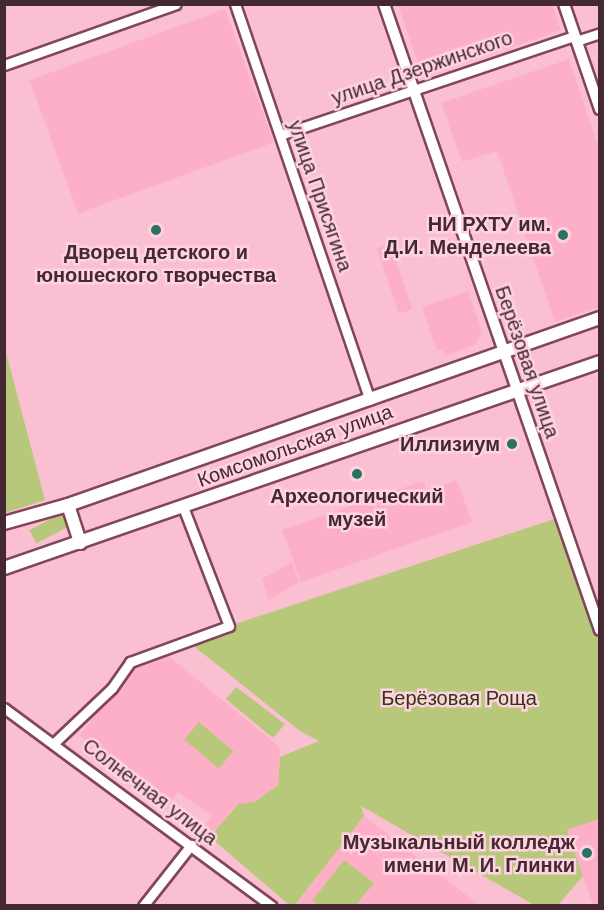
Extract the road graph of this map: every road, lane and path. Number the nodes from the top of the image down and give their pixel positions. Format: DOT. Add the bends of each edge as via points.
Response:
graph roads {
  1 [pos="176,4"];
  2 [pos="235,4"];
  3 [pos="384,4"];
  4 [pos="564,4"];
  5 [pos="600,33"];
  6 [pos="576,38"];
  7 [pos="4,65"];
  8 [pos="412,90"];
  9 [pos="600,109"];
  10 [pos="280,135"];
  11 [pos="600,318"];
  12 [pos="504,351"];
  13 [pos="600,362"];
  14 [pos="517,389"];
  15 [pos="370,399"];
  16 [pos="68,505"];
  17 [pos="183,507"];
  18 [pos="4,523"];
  19 [pos="80,543"];
  20 [pos="4,568"];
  21 [pos="600,630"];
  22 [pos="4,708"];
  23 [pos="54,743"];
  24 [pos="191,845"];
  25 [pos="143,906"];
  26 [pos="272,906"];
  1 -- 7 [label="street"];
  2 -- 10 [label="street, улица Присягина"];
  3 -- 8 [label="street, Берёзовая улица"];
  4 -- 6 [label="street"];
  5 -- 6 [label="street, улица Дзержинского"];
  6 -- 8 [label="street, улица Дзержинского"];
  6 -- 9 [label="street"];
  8 -- 10 [label="street, улица Дзержинского"];
  8 -- 12 [label="street, Берёзовая улица"];
  10 -- 15 [label="street, улица Присягина"];
  11 -- 12 [label="main road, Комсомольская улица"];
  12 -- 14 [label="street, Берёзовая улица"];
  12 -- 15 [label="main road, Комсомольская улица"];
  13 -- 14 [label="main road, Комсомольская улица"];
  14 -- 17 [label="main road, Комсомольская улица"];
  14 -- 21 [label="street, Берёзовая улица"];
  15 -- 16 [label="main road, Комсомольская улица"];
  16 -- 18 [label="main road, Комсомольская улица"];
  16 -- 19 [label="main road"];
  17 -- 19 [label="main road, Комсомольская улица"];
  17 -- 23 [label="street" via="229,626 130,662 112,688"];
  19 -- 20 [label="main road, Комсомольская улица"];
  22 -- 23 [label="street, Солнечная улица"];
  23 -- 24 [label="street, Солнечная улица"];
  24 -- 25 [label="street"];
  24 -- 26 [label="street, Солнечная улица"];
}
